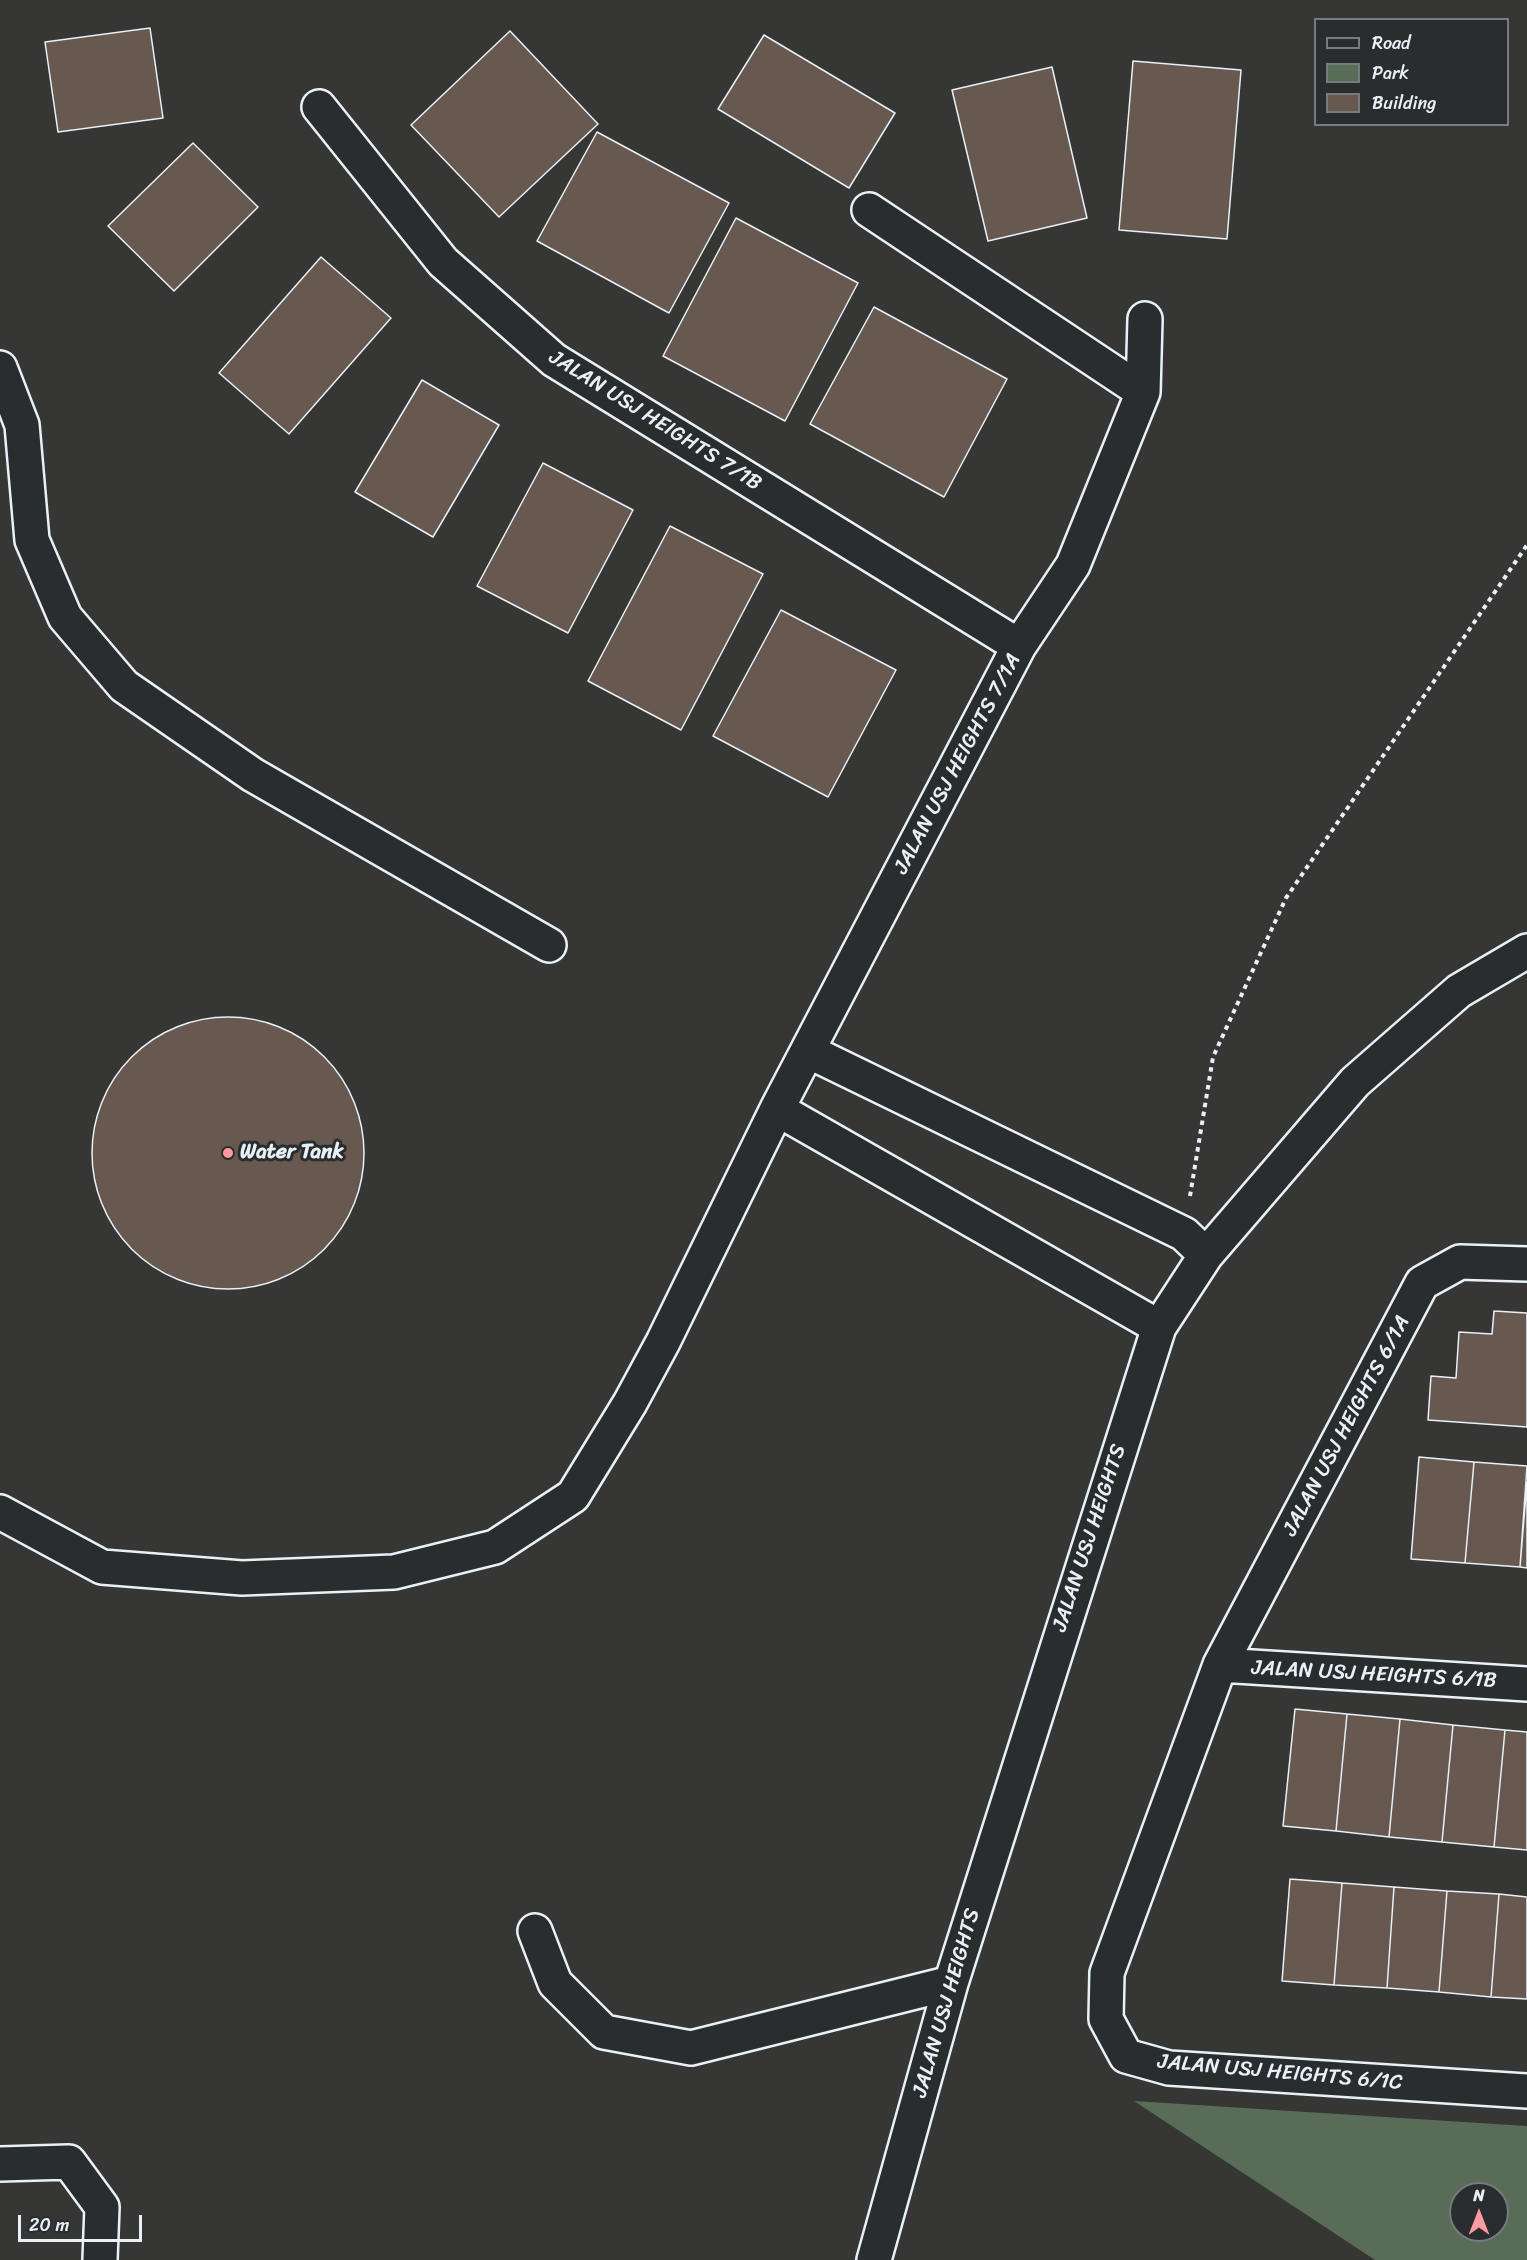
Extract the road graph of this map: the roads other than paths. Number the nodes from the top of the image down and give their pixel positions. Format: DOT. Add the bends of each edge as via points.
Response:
graph roads {
  1 [pos="319,107"];
  2 [pos="869,210"];
  3 [pos="1145,319"];
  4 [pos="0,368"];
  5 [pos="1143,392"];
  6 [pos="1019,646"];
  7 [pos="549,945"];
  8 [pos="1527,951"];
  9 [pos="808,1051"];
  10 [pos="777,1109"];
  11 [pos="1195,1245"];
  12 [pos="1527,1264"];
  13 [pos="1159,1327"];
  14 [pos="0,1512"];
  15 [pos="1220,1665"];
  16 [pos="1527,1684"];
  17 [pos="535,1931"];
  18 [pos="951,1983"];
  19 [pos="1527,2091"];
  20 [pos="0,2164"];
  21 [pos="100,2260"];
  22 [pos="874,2260"];
  1 -- 6 [label="street, JALAN USJ HEIGHTS 7/1B" via="443,262 554,360"];
  2 -- 5 [label="street"];
  3 -- 5 [label="street, JALAN USJ HEIGHTS 7/1A"];
  4 -- 7 [label="street" via="22,425 32,540 65,617 124,686 253,775"];
  5 -- 6 [label="street, JALAN USJ HEIGHTS 7/1A" via="1073,565"];
  6 -- 9 [label="street, JALAN USJ HEIGHTS 7/1A"];
  8 -- 11 [label="street, JALAN USJ HEIGHTS" via="1459,991 1355,1082"];
  9 -- 10 [label="street, JALAN USJ HEIGHTS 7/1A"];
  9 -- 11 [label="street"];
  10 -- 13 [label="street"];
  10 -- 14 [label="street, JALAN USJ HEIGHTS 7/1A" via="663,1342 573,1496 495,1547 394,1572 242,1578 102,1567"];
  11 -- 13 [label="street, JALAN USJ HEIGHTS"];
  12 -- 15 [label="street, JALAN USJ HEIGHTS 6/1A" via="1460,1262 1422,1283"];
  13 -- 18 [label="street, JALAN USJ HEIGHTS"];
  15 -- 16 [label="street, JALAN USJ HEIGHTS 6/1B"];
  15 -- 19 [label="street, JALAN USJ HEIGHTS 6/1C" via="1107,1973 1106,2019 1126,2056 1169,2068"];
  17 -- 18 [label="street" via="555,1983 604,2032 691,2048"];
  18 -- 22 [label="street, JALAN USJ HEIGHTS"];
  20 -- 21 [label="street" via="69,2162 102,2207"];
}
